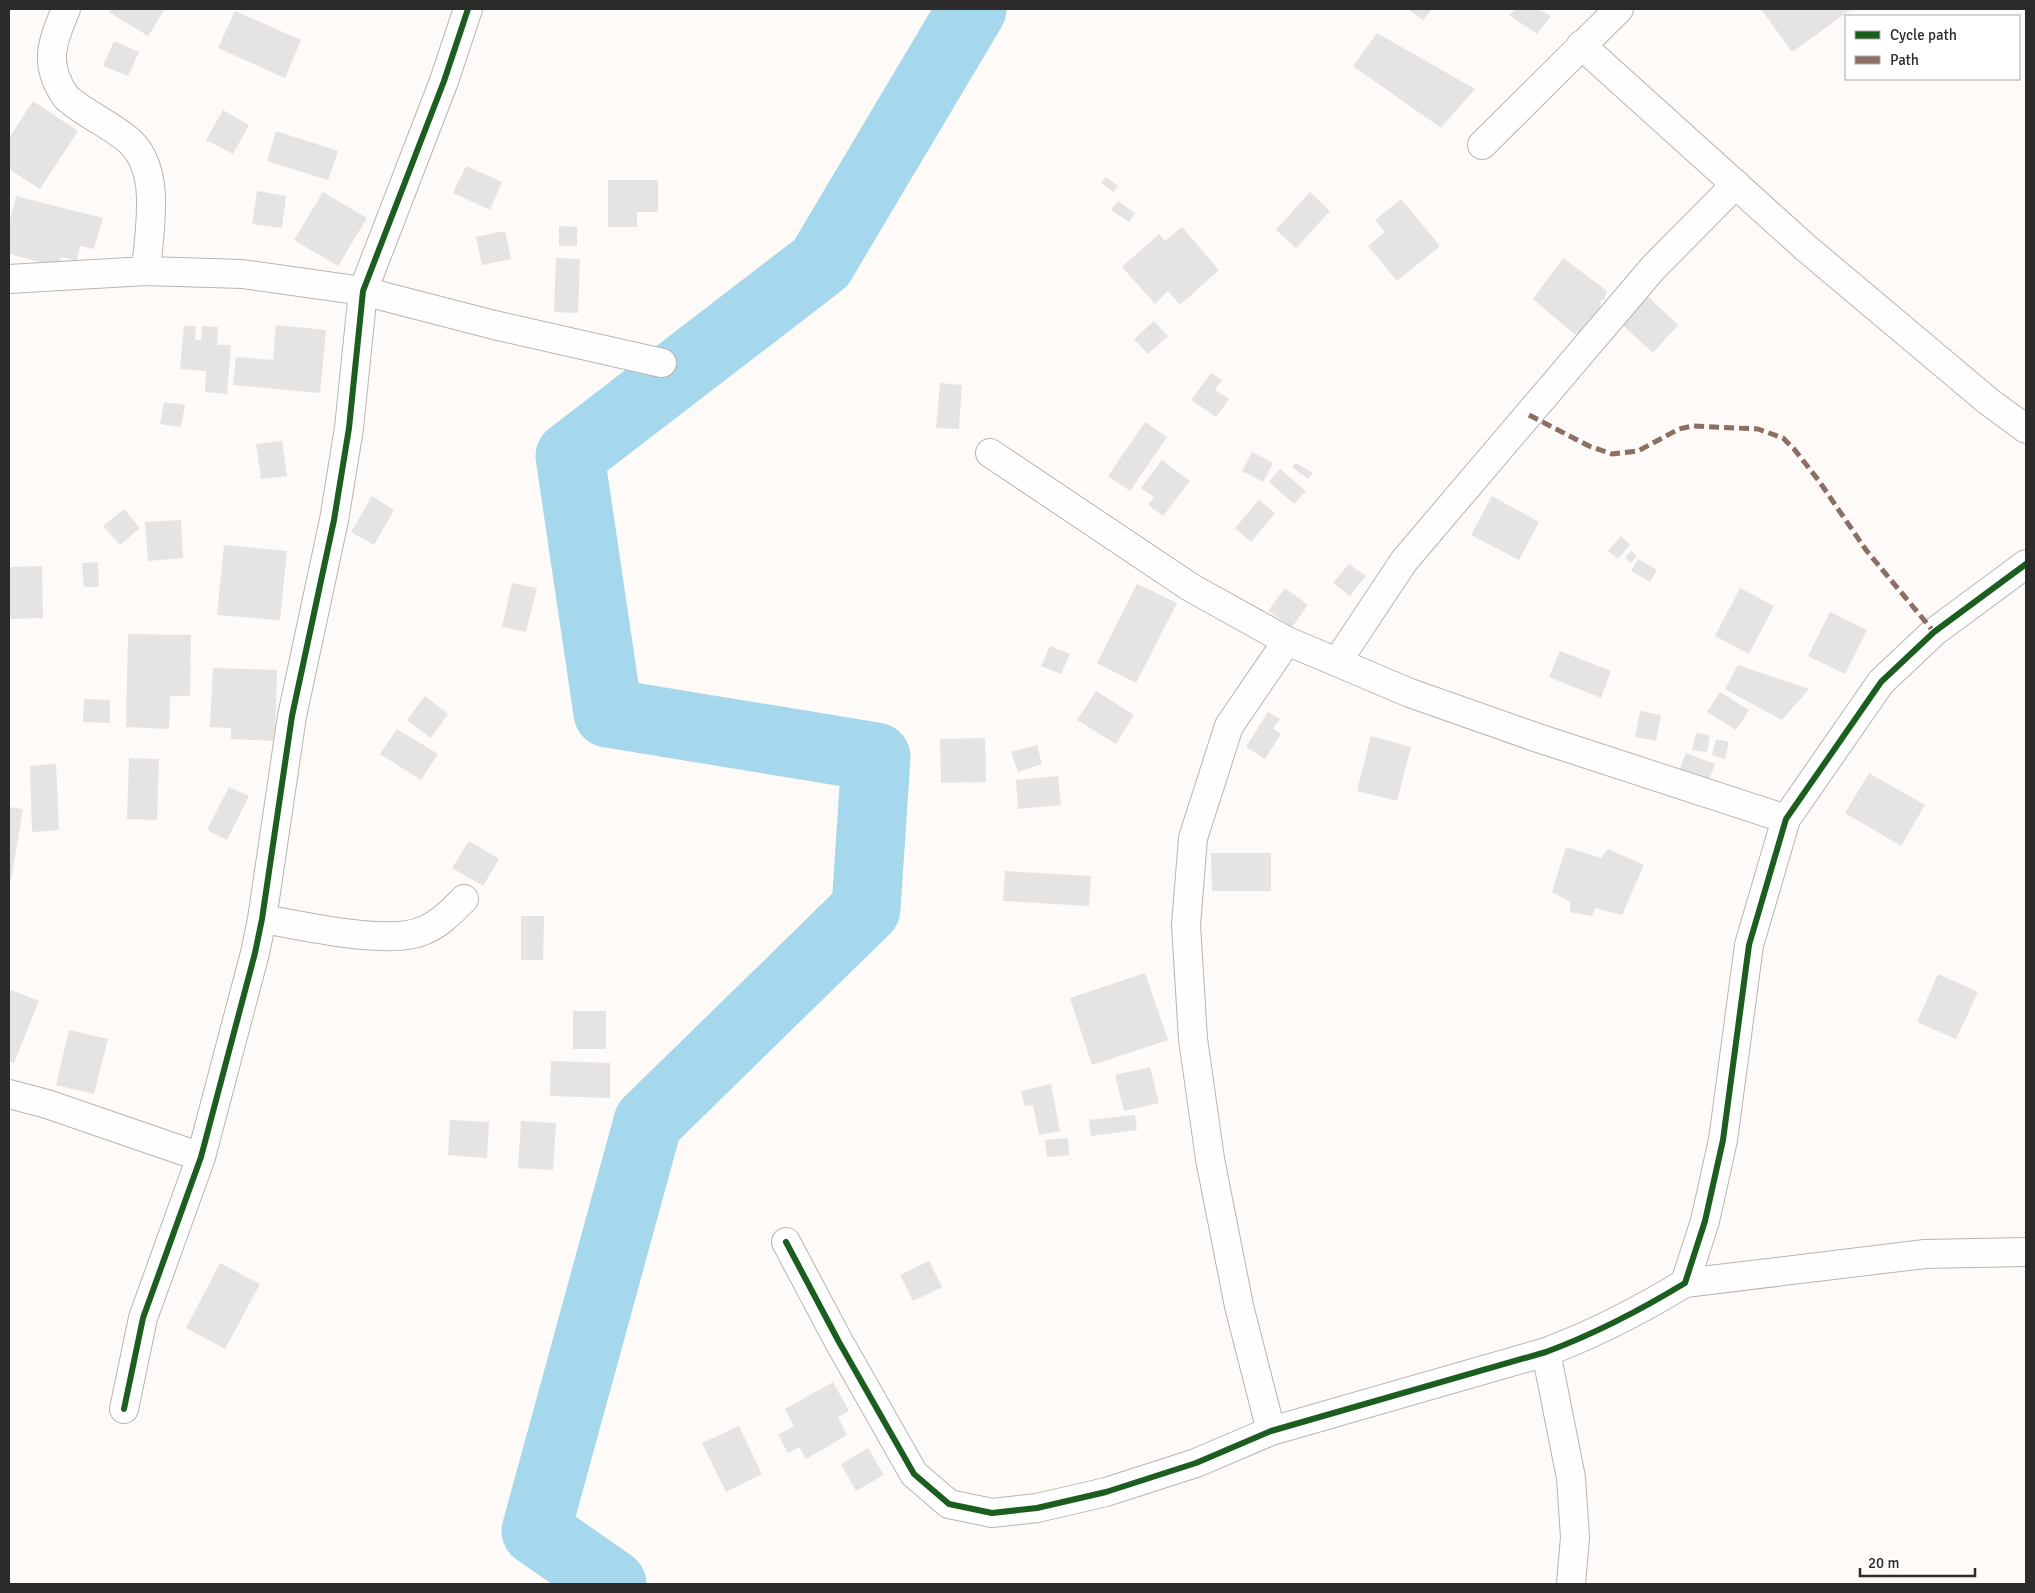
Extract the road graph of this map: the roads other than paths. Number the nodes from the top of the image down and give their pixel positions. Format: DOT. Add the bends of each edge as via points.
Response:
graph roads {
  1 [pos="66,9"];
  2 [pos="468,9"];
  3 [pos="1619,9"];
  4 [pos="1581,45"];
  5 [pos="1482,145"];
  6 [pos="1736,184"];
  7 [pos="146,270"];
  8 [pos="9,278"];
  9 [pos="363,291"];
  10 [pos="662,363"];
  11 [pos="2026,429"];
  12 [pos="990,453"];
  13 [pos="2026,564"];
  14 [pos="1287,641"];
  15 [pos="1337,662"];
  16 [pos="1786,819"];
  17 [pos="464,899"];
  18 [pos="262,918"];
  19 [pos="9,1094"];
  20 [pos="201,1156"];
  21 [pos="786,1242"];
  22 [pos="2026,1252"];
  23 [pos="1685,1284"];
  24 [pos="1546,1352"];
  25 [pos="124,1409"];
  26 [pos="1271,1431"];
  27 [pos="1571,1584"];
  1 -- 7 [label="street" via="50,56 59,87 66,97 127,139 139,150 147,166 151,210"];
  2 -- 9 [label="street" via="444,81"];
  3 -- 4 [label="street"];
  4 -- 5 [label="street"];
  4 -- 6 [label="street"];
  6 -- 11 [label="street" via="1886,316"];
  6 -- 15 [label="street" via="1653,268 1404,561"];
  7 -- 8 [label="street"];
  7 -- 9 [label="street" via="242,274"];
  9 -- 10 [label="street"];
  9 -- 18 [label="street" via="349,428 334,520 292,716"];
  12 -- 14 [label="street" via="1190,587"];
  13 -- 16 [label="street" via="1934,632 1881,682"];
  14 -- 15 [label="street"];
  14 -- 26 [label="street" via="1229,726 1193,838 1186,926 1193,1039 1210,1159 1239,1306"];
  15 -- 16 [label="street" via="1410,693"];
  16 -- 23 [label="street" via="1748,944 1723,1140 1705,1221"];
  17 -- 18 [label="street" via="436,924 410,934 370,935"];
  18 -- 20 [label="street"];
  19 -- 20 [label="street"];
  20 -- 25 [label="street" via="142,1318"];
  21 -- 26 [label="street" via="914,1474 949,1504 992,1513 1037,1508 1106,1492 1196,1463"];
  22 -- 23 [label="street" via="1925,1254"];
  23 -- 24 [label="street" via="1638,1312"];
  24 -- 26 [label="street"];
  24 -- 27 [label="street" via="1572,1478 1575,1537"];
}
